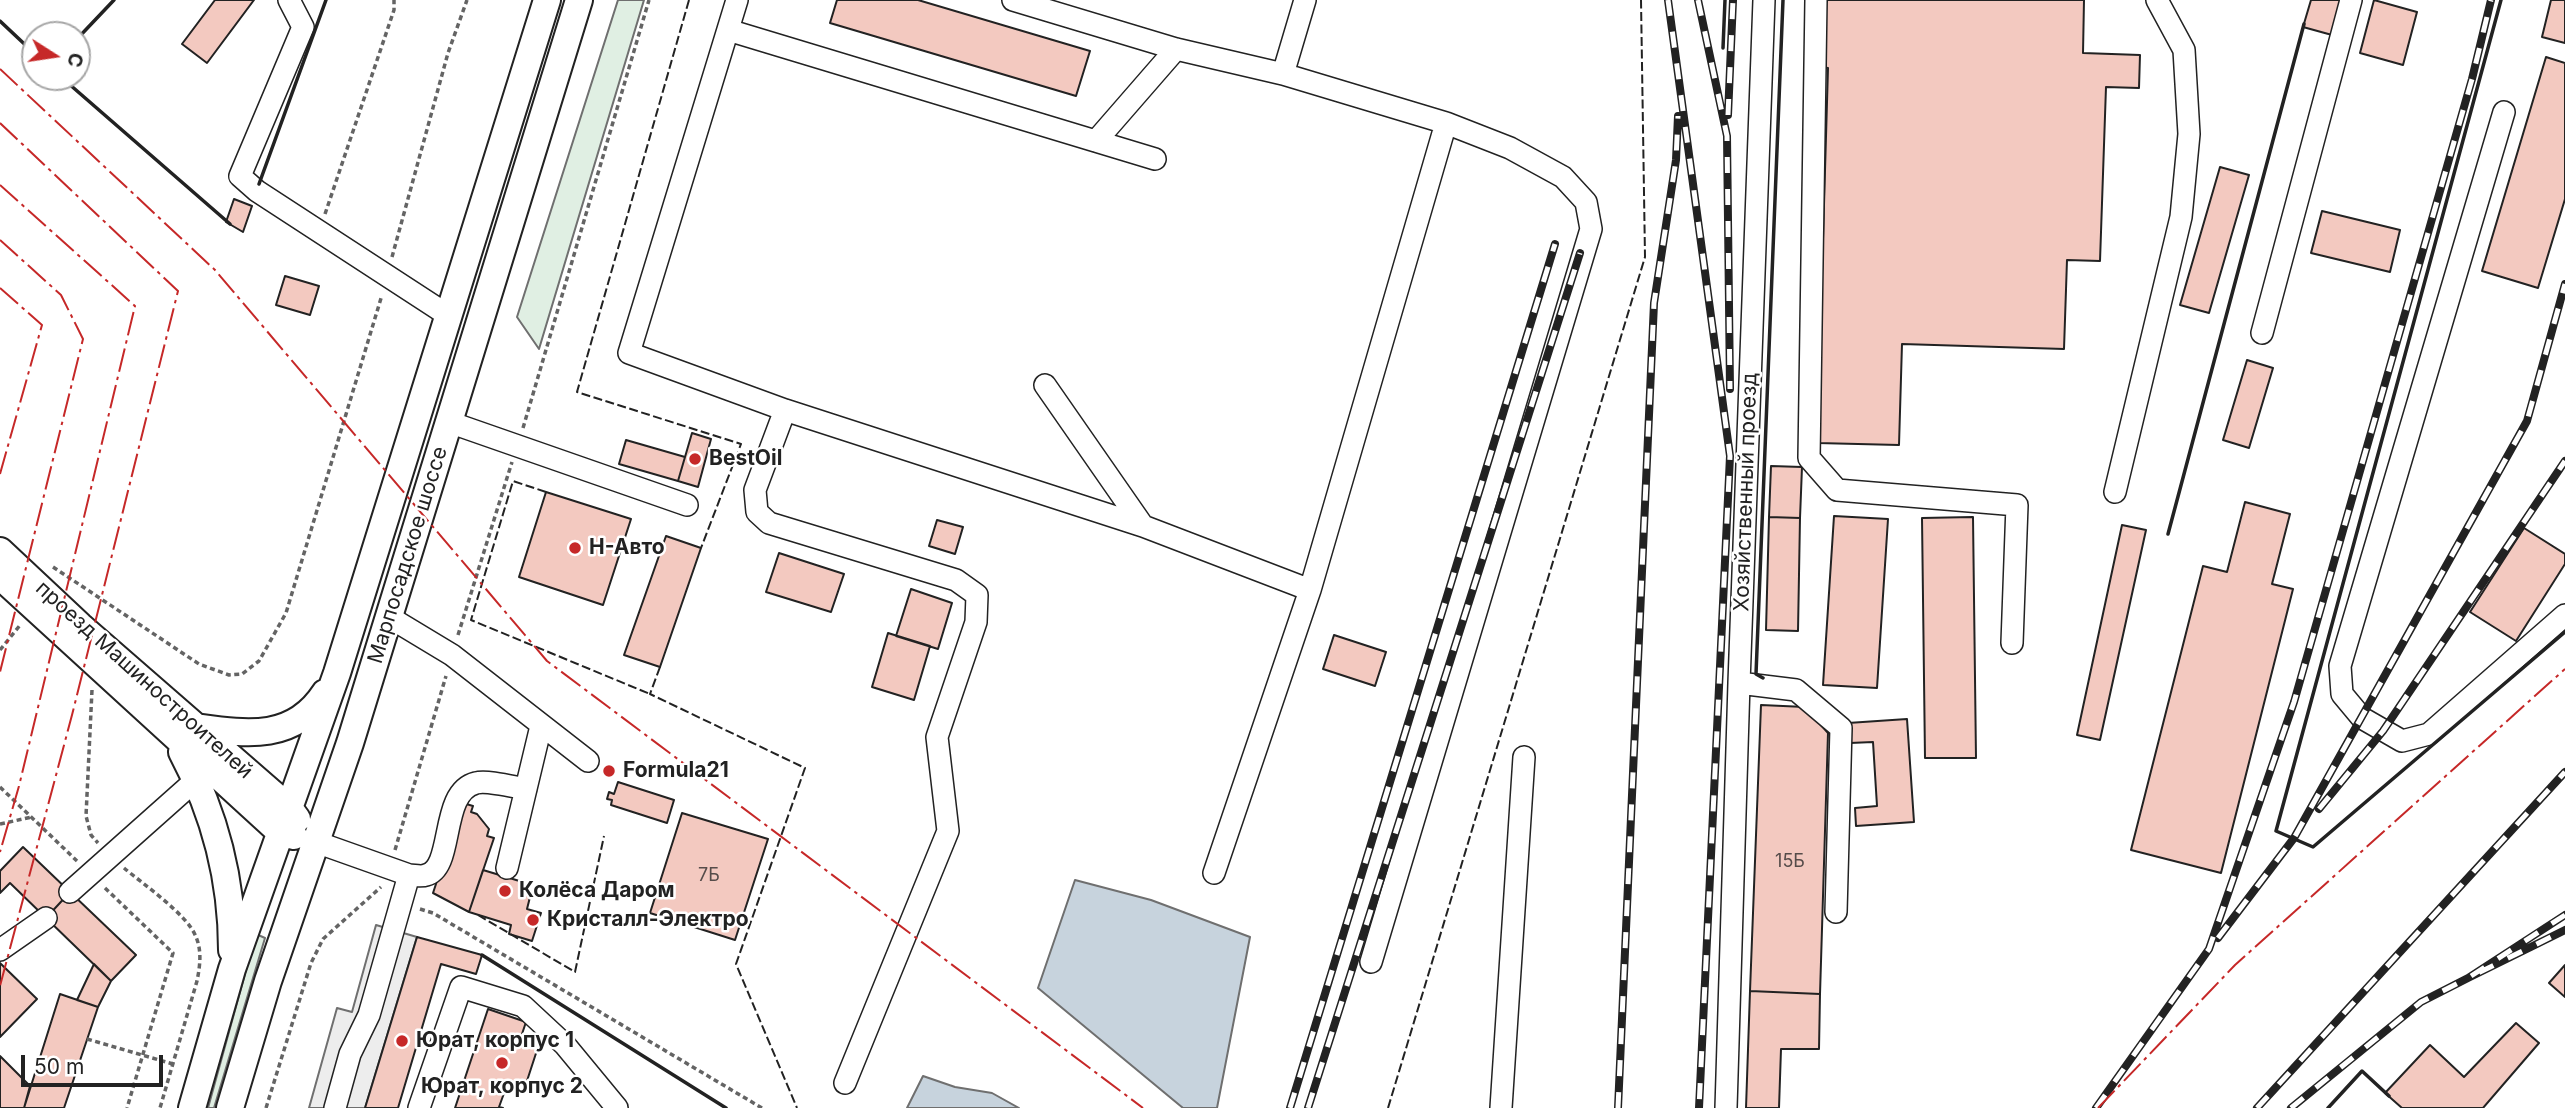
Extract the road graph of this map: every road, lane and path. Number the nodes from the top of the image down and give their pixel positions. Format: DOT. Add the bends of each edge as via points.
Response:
graph roads {
  1 [pos="289,0"];
  2 [pos="394,0"];
  3 [pos="467,0"];
  4 [pos="547,0"];
  5 [pos="579,0"];
  6 [pos="649,0"];
  7 [pos="737,0"];
  8 [pos="1013,0"];
  9 [pos="1305,0"];
  10 [pos="1764,0"];
  11 [pos="1816,0"];
  12 [pos="2157,0"];
  13 [pos="2351,0"];
  14 [pos="728,30"];
  15 [pos="1176,49"];
  16 [pos="1283,74"];
  17 [pos="2504,112"];
  18 [pos="1446,123"];
  19 [pos="1096,141"];
  20 [pos="1155,159"];
  21 [pos="320,231"];
  22 [pos="392,258"];
  23 [pos="384,288"];
  24 [pos="449,316"];
  25 [pos="2262,333"];
  26 [pos="1045,385"];
  27 [pos="785,410"];
  28 [pos="525,421"];
  29 [pos="449,422"];
  30 [pos="508,475"];
  31 [pos="2115,492"];
  32 [pos="687,505"];
  33 [pos="1143,526"];
  34 [pos="0,551"];
  35 [pos="47,564"];
  36 [pos="0,576"];
  37 [pos="1310,590"];
  38 [pos="2565,615"];
  39 [pos="389,617"];
  40 [pos="21,624"];
  41 [pos="458,635"];
  42 [pos="2012,643"];
  43 [pos="0,650"];
  44 [pos="337,674"];
  45 [pos="446,675"];
  46 [pos="1739,683"];
  47 [pos="541,726"];
  48 [pos="185,733"];
  49 [pos="1524,757"];
  50 [pos="588,761"];
  51 [pos="197,779"];
  52 [pos="0,787"];
  53 [pos="526,789"];
  54 [pos="32,817"];
  55 [pos="285,820"];
  56 [pos="0,824"];
  57 [pos="316,842"];
  58 [pos="393,857"];
  59 [pos="507,868"];
  60 [pos="1214,873"];
  61 [pos="90,874"];
  62 [pos="409,875"];
  63 [pos="385,879"];
  64 [pos="70,892"];
  65 [pos="401,902"];
  66 [pos="1836,912"];
  67 [pos="46,918"];
  68 [pos="0,950"];
  69 [pos="1371,962"];
  70 [pos="232,969"];
  71 [pos="87,1039"];
  72 [pos="143,1055"];
  73 [pos="173,1064"];
  74 [pos="845,1083"];
  75 [pos="127,1108"];
  76 [pos="192,1108"];
  77 [pos="230,1108"];
  78 [pos="266,1108"];
  79 [pos="335,1108"];
  80 [pos="419,1108"];
  81 [pos="617,1108"];
  82 [pos="762,1108"];
  83 [pos="1501,1108"];
  84 [pos="1726,1108"];
  1 -- 21 [label="street" via="303,27 240,176"];
  2 -- 21 [label="path"];
  3 -- 22 [label="path"];
  4 -- 24 [label="main road, Марпосадское шоссе"];
  5 -- 29 [label="main road, Марпосадское шоссе"];
  6 -- 28 [label="path"];
  7 -- 14 [label="street"];
  8 -- 15 [label="street"];
  9 -- 16 [label="street"];
  10 -- 46 [label="street, Хозяйственный проезд"];
  11 -- 42 [label="street" via="1809,458 1837,490 2017,505"];
  12 -- 31 [label="street" via="2184,51 2189,134 2181,217"];
  13 -- 25 [label="street"];
  14 -- 19 [label="street"];
  14 -- 27 [label="street" via="629,354"];
  15 -- 16 [label="street"];
  15 -- 19 [label="street"];
  16 -- 18 [label="street"];
  17 -- 38 [label="street" via="2340,666 2342,694 2362,718 2402,740 2429,734"];
  18 -- 37 [label="street"];
  18 -- 69 [label="street" via="1510,148 1563,177 1587,202 1591,229"];
  19 -- 20 [label="street"];
  21 -- 24 [label="street"];
  23 -- 35 [label="path" via="286,613 259,661 242,674 229,676 199,664"];
  24 -- 44 [label="main road, Марпосадское шоссе"];
  26 -- 33 [label="street"];
  27 -- 33 [label="street"];
  27 -- 74 [label="street" via="755,490 757,512 769,523 956,580 977,595 976,622 937,737 948,831"];
  29 -- 32 [label="street"];
  29 -- 39 [label="main road, Марпосадское шоссе"];
  30 -- 41 [label="path"];
  33 -- 37 [label="street"];
  34 -- 48 [label="main road, проезд Машиностроителей"];
  36 -- 48 [label="main road, проезд Машиностроителей"];
  37 -- 60 [label="street"];
  39 -- 47 [label="street" via="452,655"];
  39 -- 57 [label="main road, Марпосадское шоссе"];
  40 -- 43 [label="path"];
  44 -- 48 [label="main road" via="317,705 293,724 269,732"];
  44 -- 55 [label="main road, Марпосадское шоссе"];
  45 -- 58 [label="path"];
  46 -- 66 [label="street" via="1796,690 1841,728"];
  46 -- 84 [label="street, Хозяйственный проезд"];
  47 -- 50 [label="street"];
  47 -- 53 [label="street"];
  48 -- 51 [label="main road"];
  48 -- 55 [label="main road, проезд Машиностроителей"];
  49 -- 83 [label="street"];
  51 -- 61 [label="street"];
  51 -- 70 [label="main road" via="219,844 232,908"];
  52 -- 54 [label="path"];
  53 -- 59 [label="street"];
  53 -- 62 [label="street" via="477,782 463,789 433,872"];
  54 -- 56 [label="path"];
  54 -- 61 [label="path"];
  55 -- 57 [label="main road"];
  55 -- 70 [label="main road, Марпосадское шоссе"];
  57 -- 62 [label="street"];
  57 -- 77 [label="main road, Марпосадское шоссе"];
  61 -- 64 [label="street"];
  61 -- 72 [label="path" via="173,953"];
  62 -- 65 [label="street"];
  63 -- 78 [label="path" via="323,939 311,962"];
  65 -- 79 [label="street" via="369,1014 350,1054"];
  65 -- 82 [label="path" via="433,913"];
  67 -- 68 [label="street"];
  70 -- 76 [label="main road, Марпосадское шоссе"];
  71 -- 72 [label="path"];
  72 -- 73 [label="path"];
  72 -- 75 [label="path"];
  80 -- 81 [label="street" via="461,988 523,1006 565,1045"];
}
